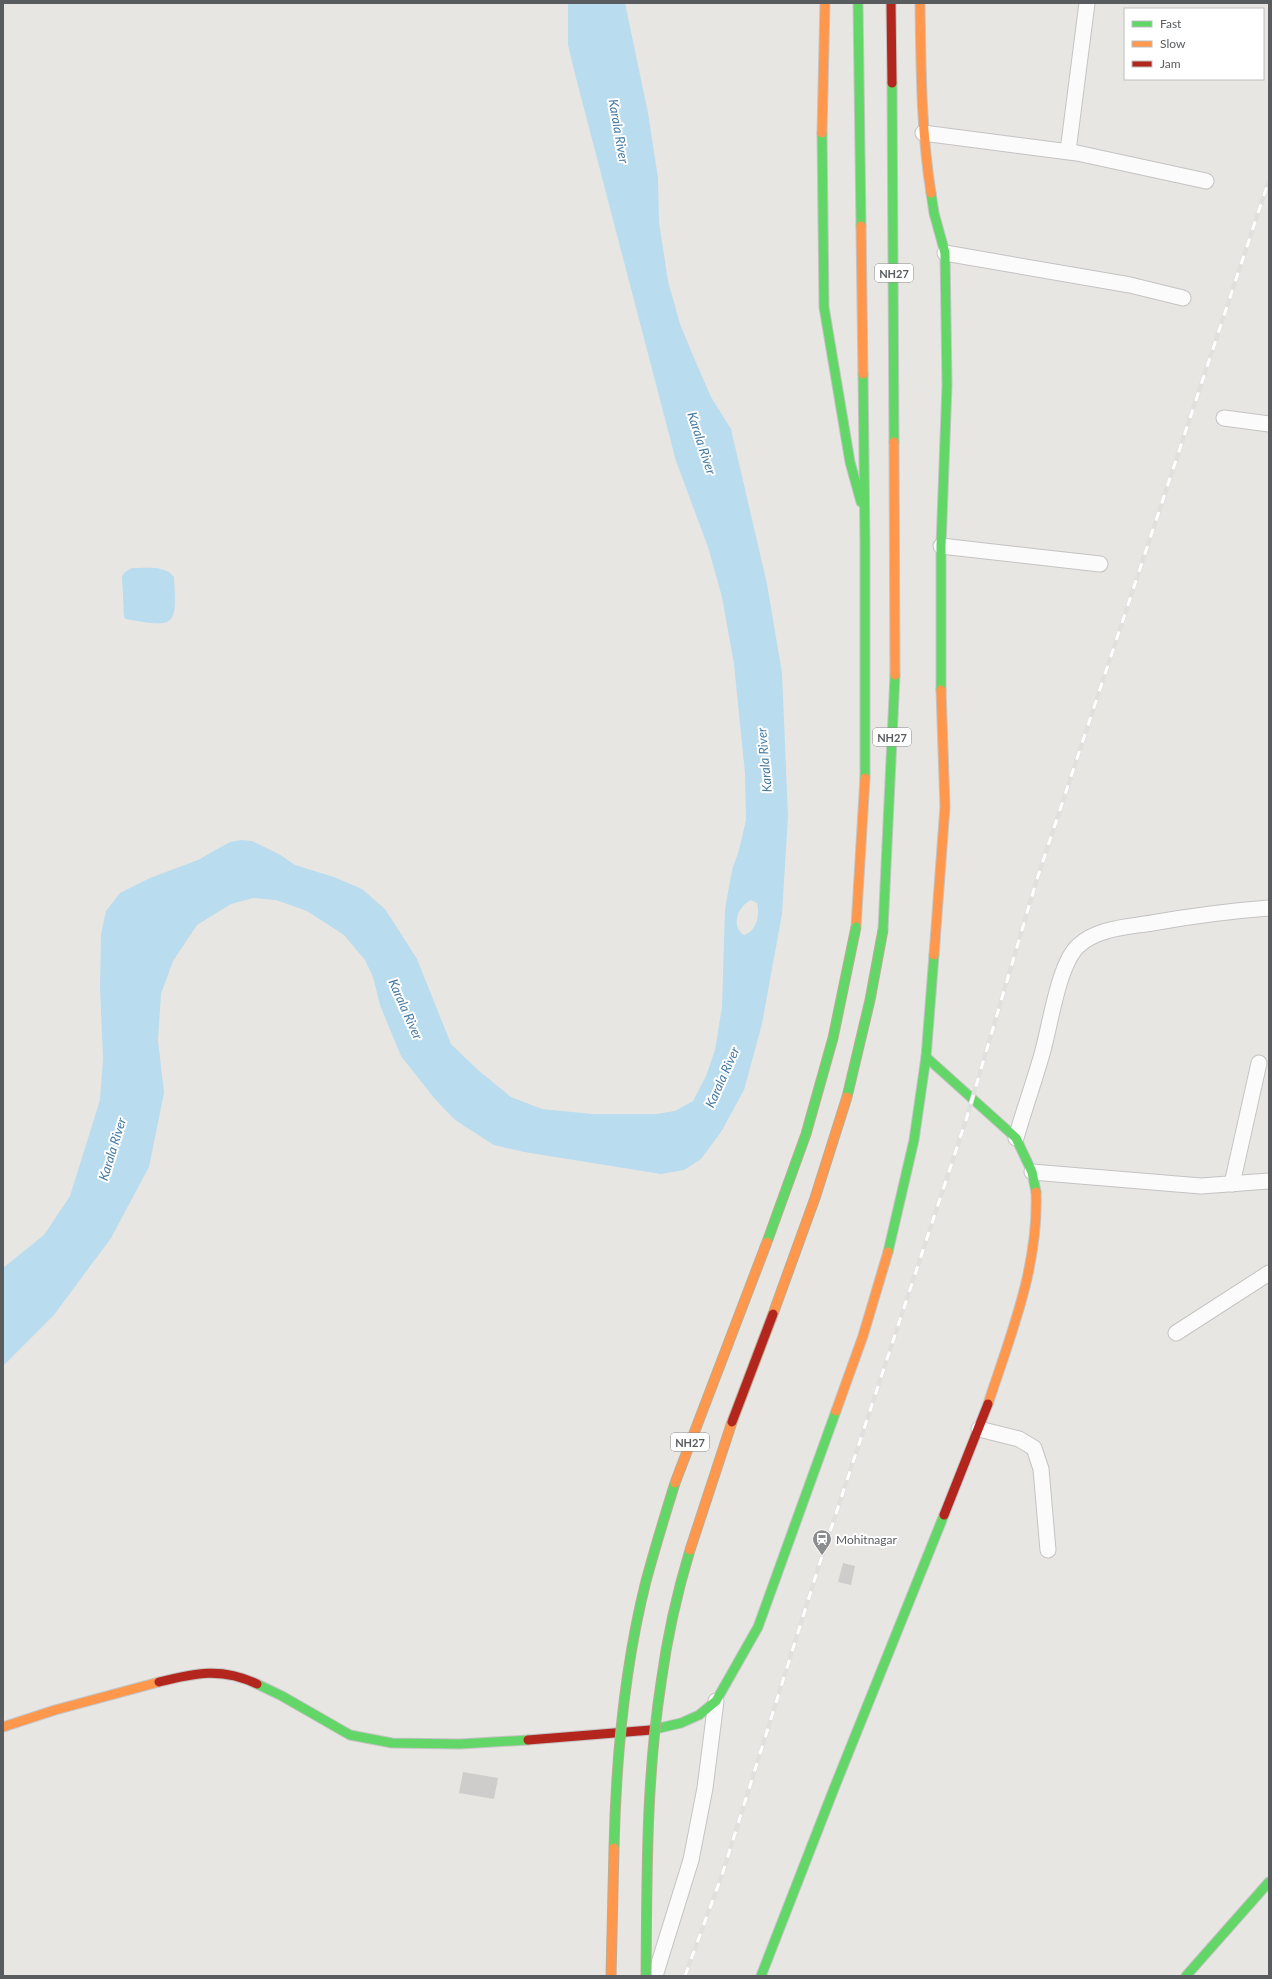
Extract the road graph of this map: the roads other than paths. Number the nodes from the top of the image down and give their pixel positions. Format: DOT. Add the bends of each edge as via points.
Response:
graph roads {
  1 [pos="825,3"];
  2 [pos="858,3"];
  3 [pos="891,3"];
  4 [pos="920,3"];
  5 [pos="1087,3"];
  6 [pos="923,133"];
  7 [pos="1068,151"];
  8 [pos="1206,181"];
  9 [pos="945,253"];
  10 [pos="1183,298"];
  11 [pos="1224,418"];
  12 [pos="1269,424"];
  13 [pos="864,514"];
  14 [pos="941,546"];
  15 [pos="1100,564"];
  16 [pos="1269,908"];
  17 [pos="926,1057"];
  18 [pos="1260,1063"];
  19 [pos="1016,1138"];
  20 [pos="1032,1172"];
  21 [pos="1269,1181"];
  22 [pos="1232,1184"];
  23 [pos="1269,1273"];
  24 [pos="1176,1334"];
  25 [pos="979,1429"];
  26 [pos="1048,1550"];
  27 [pos="716,1701"];
  28 [pos="3,1727"];
  29 [pos="1269,1882"];
  30 [pos="611,1976"];
  31 [pos="646,1976"];
  32 [pos="655,1976"];
  33 [pos="761,1976"];
  34 [pos="1186,1976"];
  1 -- 13 [label="main road" via="822,158 824,307 850,462"];
  2 -- 13 [label="main road, NH27"];
  3 -- 31 [label="main road, NH27, bridge" via="896,647 883,930 868,1012 824,1170 711,1483 679,1588 660,1692 649,1805"];
  4 -- 6 [label="main road"];
  5 -- 7 [label="street"];
  6 -- 7 [label="street"];
  6 -- 9 [label="main road" via="934,213"];
  7 -- 8 [label="street"];
  9 -- 10 [label="street" via="1130,285"];
  9 -- 14 [label="main road" via="946,385"];
  11 -- 12 [label="street"];
  13 -- 30 [label="main road, NH27, bridge" via="865,772 856,927 833,1038 806,1134 676,1479 646,1582 625,1690 615,1802"];
  14 -- 15 [label="street"];
  14 -- 17 [label="main road" via="940,650 944,807"];
  16 -- 19 [label="street" via="1214,912 1107,930 1077,946 1068,960 1060,983"];
  17 -- 19 [label="main road"];
  17 -- 27 [label="main road" via="903,1194 863,1336 758,1627"];
  18 -- 22 [label="street"];
  19 -- 20 [label="main road"];
  20 -- 22 [label="street" via="1201,1186"];
  20 -- 25 [label="main road" via="1037,1210 1033,1254 1026,1288"];
  21 -- 22 [label="street"];
  23 -- 24 [label="street"];
  25 -- 26 [label="street" via="1019,1439 1034,1448 1041,1470"];
  25 -- 33 [label="main road"];
  27 -- 28 [label="main road" via="699,1715 681,1723 643,1732 460,1744 392,1743 350,1735 282,1696 242,1677 215,1672 179,1677 55,1710"];
  27 -- 32 [label="street" via="705,1788 691,1860"];
  29 -- 34 [label="main road"];
}
